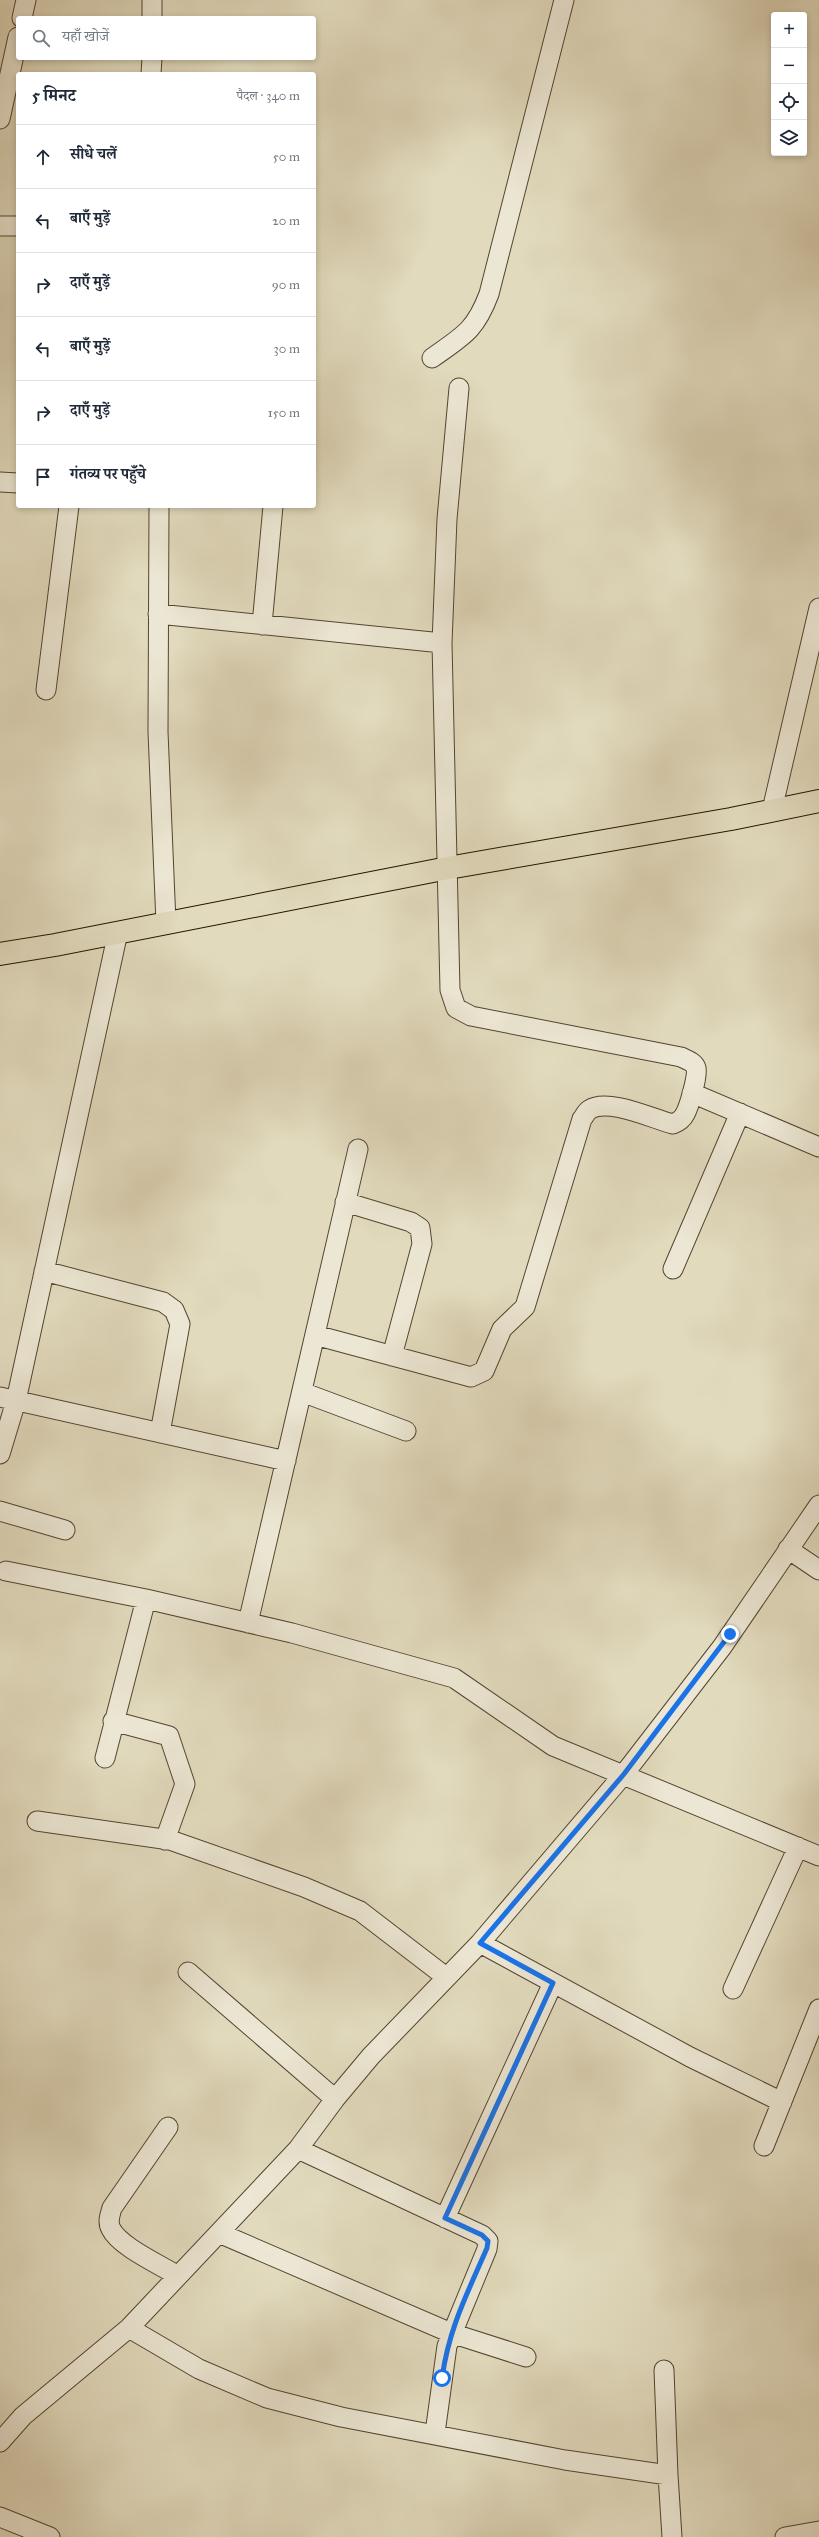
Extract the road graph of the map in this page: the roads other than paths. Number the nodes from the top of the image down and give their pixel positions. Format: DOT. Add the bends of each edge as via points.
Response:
graph roads {
  1 [pos="26,0"];
  2 [pos="152,0"];
  3 [pos="564,0"];
  4 [pos="22,16"];
  5 [pos="152,16"];
  6 [pos="16,46"];
  7 [pos="152,60"];
  8 [pos="151,72"];
  9 [pos="0,119"];
  10 [pos="0,226"];
  11 [pos="16,226"];
  12 [pos="432,358"];
  13 [pos="458,388"];
  14 [pos="0,482"];
  15 [pos="16,484"];
  16 [pos="69,508"];
  17 [pos="159,508"];
  18 [pos="274,508"];
  19 [pos="819,608"];
  20 [pos="158,614"];
  21 [pos="262,625"];
  22 [pos="442,643"];
  23 [pos="46,690"];
  24 [pos="819,801"];
  25 [pos="772,810"];
  26 [pos="448,868"];
  27 [pos="166,923"];
  28 [pos="118,932"];
  29 [pos="0,954"];
  30 [pos="692,1093"];
  31 [pos="740,1113"];
  32 [pos="819,1147"];
  33 [pos="358,1149"];
  34 [pos="345,1202"];
  35 [pos="673,1269"];
  36 [pos="44,1271"];
  37 [pos="315,1335"];
  38 [pos="392,1356"];
  39 [pos="302,1392"];
  40 [pos="8,1399"];
  41 [pos="406,1431"];
  42 [pos="160,1433"];
  43 [pos="0,1454"];
  44 [pos="286,1460"];
  45 [pos="819,1505"];
  46 [pos="0,1511"];
  47 [pos="65,1530"];
  48 [pos="788,1550"];
  49 [pos="819,1570"];
  50 [pos="6,1571"];
  51 [pos="146,1599"];
  52 [pos="248,1623"];
  53 [pos="113,1721"];
  54 [pos="104,1758"];
  55 [pos="624,1774"];
  56 [pos="37,1821"];
  57 [pos="164,1840"];
  58 [pos="798,1847"];
  59 [pos="819,1856"];
  60 [pos="480,1943"];
  61 [pos="188,1972"];
  62 [pos="446,1976"];
  63 [pos="553,1983"];
  64 [pos="733,1989"];
  65 [pos="819,2009"];
  66 [pos="335,2099"];
  67 [pos="782,2102"];
  68 [pos="168,2127"];
  69 [pos="764,2146"];
  70 [pos="298,2149"];
  71 [pos="445,2218"];
  72 [pos="219,2232"];
  73 [pos="178,2276"];
  74 [pos="129,2328"];
  75 [pos="451,2333"];
  76 [pos="526,2357"];
  77 [pos="664,2370"];
  78 [pos="435,2433"];
  79 [pos="0,2442"];
  80 [pos="668,2475"];
  81 [pos="0,2517"];
  82 [pos="819,2531"];
  83 [pos="50,2537"];
  84 [pos="672,2537"];
  85 [pos="786,2537"];
  1 -- 4 [label="street"];
  2 -- 5 [label="street"];
  3 -- 12 [label="street" via="483,308 468,333"];
  6 -- 9 [label="street"];
  7 -- 8 [label="street"];
  10 -- 11 [label="street"];
  13 -- 22 [label="street" via="447,519"];
  14 -- 15 [label="street"];
  16 -- 23 [label="street"];
  17 -- 20 [label="street"];
  18 -- 21 [label="street"];
  19 -- 25 [label="street"];
  20 -- 21 [label="street"];
  20 -- 27 [label="street" via="158,732"];
  21 -- 22 [label="street"];
  22 -- 26 [label="street"];
  24 -- 25 [label="main road"];
  25 -- 26 [label="main road"];
  26 -- 27 [label="main road"];
  26 -- 30 [label="street" via="450,990 456,1008 471,1016 681,1057 692,1062 696,1069"];
  27 -- 28 [label="main road"];
  28 -- 29 [label="main road"];
  28 -- 36 [label="street"];
  30 -- 31 [label="street"];
  30 -- 38 [label="street" via="685,1114 680,1121 673,1124 611,1106 589,1110 582,1120 525,1307 502,1329 484,1371 471,1377"];
  31 -- 32 [label="street"];
  31 -- 35 [label="street"];
  33 -- 34 [label="street"];
  34 -- 37 [label="street"];
  34 -- 38 [label="street" via="411,1222 420,1228 422,1244"];
  36 -- 40 [label="street"];
  36 -- 42 [label="street" via="163,1302 174,1310 180,1324"];
  37 -- 38 [label="street"];
  37 -- 39 [label="street"];
  39 -- 41 [label="street"];
  39 -- 44 [label="street"];
  40 -- 42 [label="street"];
  40 -- 43 [label="street"];
  42 -- 44 [label="street"];
  44 -- 52 [label="street"];
  45 -- 48 [label="street"];
  46 -- 47 [label="street"];
  48 -- 49 [label="street"];
  48 -- 55 [label="street" via="722,1647"];
  50 -- 51 [label="street"];
  51 -- 52 [label="street"];
  51 -- 53 [label="street"];
  52 -- 55 [label="street" via="454,1678 553,1746"];
  53 -- 54 [label="street"];
  53 -- 57 [label="street" via="169,1736 185,1784"];
  55 -- 58 [label="street"];
  55 -- 60 [label="street"];
  56 -- 57 [label="street"];
  57 -- 62 [label="street" via="304,1887 360,1911"];
  58 -- 59 [label="street"];
  58 -- 64 [label="street"];
  60 -- 62 [label="street"];
  60 -- 63 [label="street"];
  61 -- 66 [label="street"];
  62 -- 66 [label="street"];
  63 -- 67 [label="street" via="690,2057"];
  63 -- 71 [label="street"];
  65 -- 67 [label="street"];
  66 -- 70 [label="street"];
  67 -- 69 [label="street"];
  68 -- 73 [label="street" via="112,2208 108,2219 110,2229 123,2242"];
  70 -- 71 [label="street"];
  70 -- 72 [label="street"];
  71 -- 75 [label="street" via="482,2235 488,2241"];
  72 -- 73 [label="street"];
  72 -- 75 [label="street"];
  73 -- 74 [label="street"];
  74 -- 78 [label="street" via="199,2369 267,2398 341,2417"];
  74 -- 79 [label="street" via="23,2416"];
  75 -- 76 [label="street"];
  75 -- 78 [label="street"];
  77 -- 80 [label="street"];
  78 -- 80 [label="street" via="565,2460"];
  80 -- 84 [label="street"];
  81 -- 83 [label="street"];
  82 -- 85 [label="street"];
}
